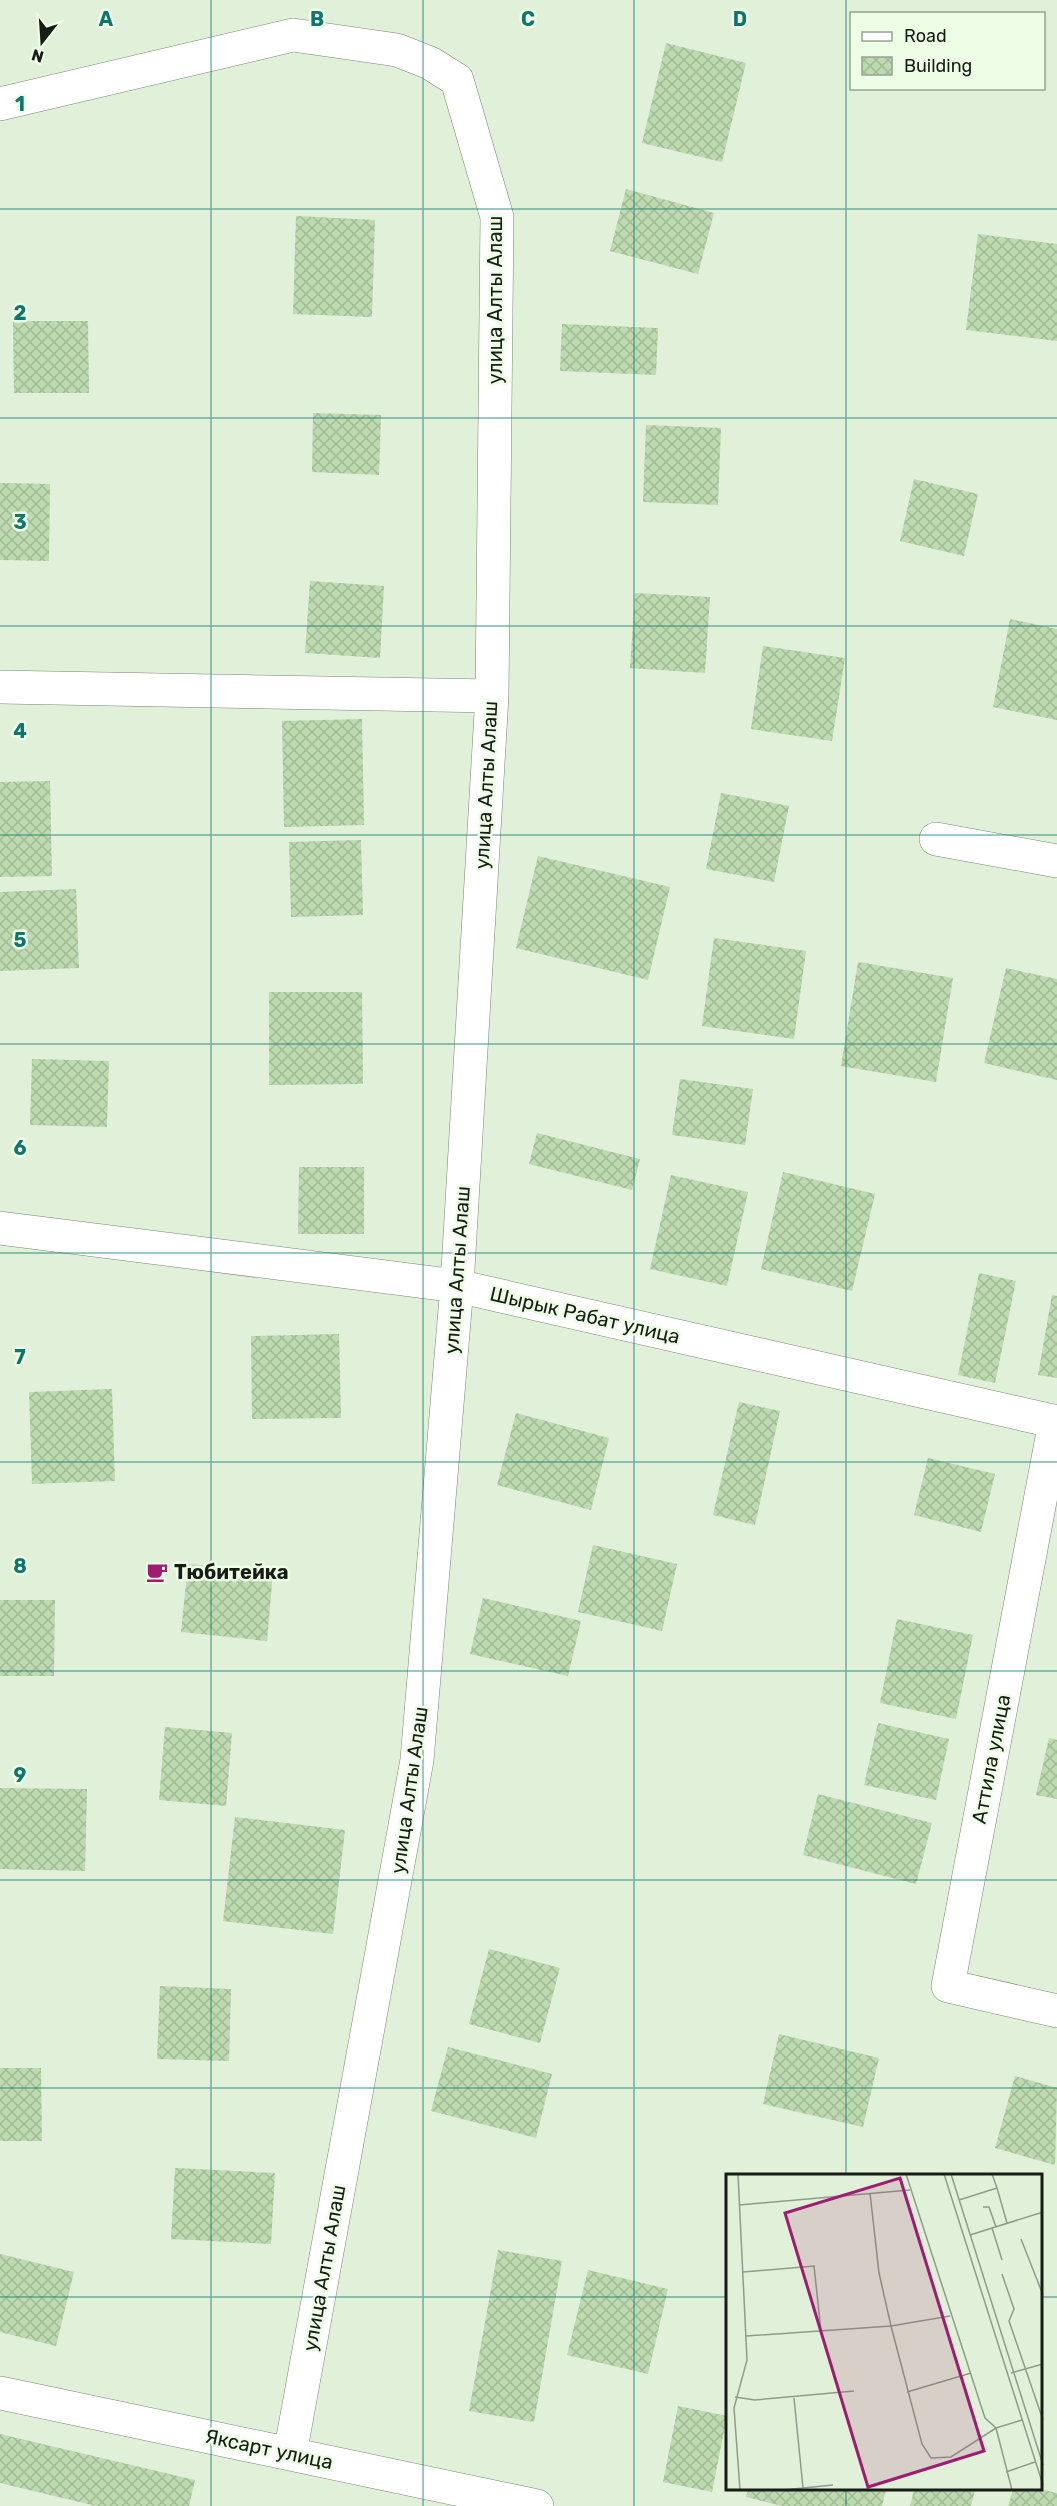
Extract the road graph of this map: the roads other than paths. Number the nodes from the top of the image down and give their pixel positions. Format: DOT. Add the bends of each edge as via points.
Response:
graph roads {
  1 [pos="0,104"];
  2 [pos="0,687"];
  3 [pos="492,696"];
  4 [pos="936,839"];
  5 [pos="1057,861"];
  6 [pos="0,1228"];
  7 [pos="457,1286"];
  8 [pos="1056,1422"];
  9 [pos="1057,2011"];
  10 [pos="0,2393"];
  11 [pos="290,2454"];
  12 [pos="537,2506"];
  1 -- 3 [label="street, улица Алты Алаш" via="293,35 397,50 430,63 457,80 497,217"];
  2 -- 3 [label="street"];
  3 -- 7 [label="street, улица Алты Алаш"];
  4 -- 5 [label="street"];
  6 -- 7 [label="street, Шырык Рабат улица"];
  7 -- 8 [label="street, Шырык Рабат улица"];
  7 -- 11 [label="street, улица Алты Алаш" via="417,1760"];
  8 -- 9 [label="street, Аттила улица" via="948,1986"];
  10 -- 11 [label="street, Яксарт улица"];
  11 -- 12 [label="street, Яксарт улица"];
}
